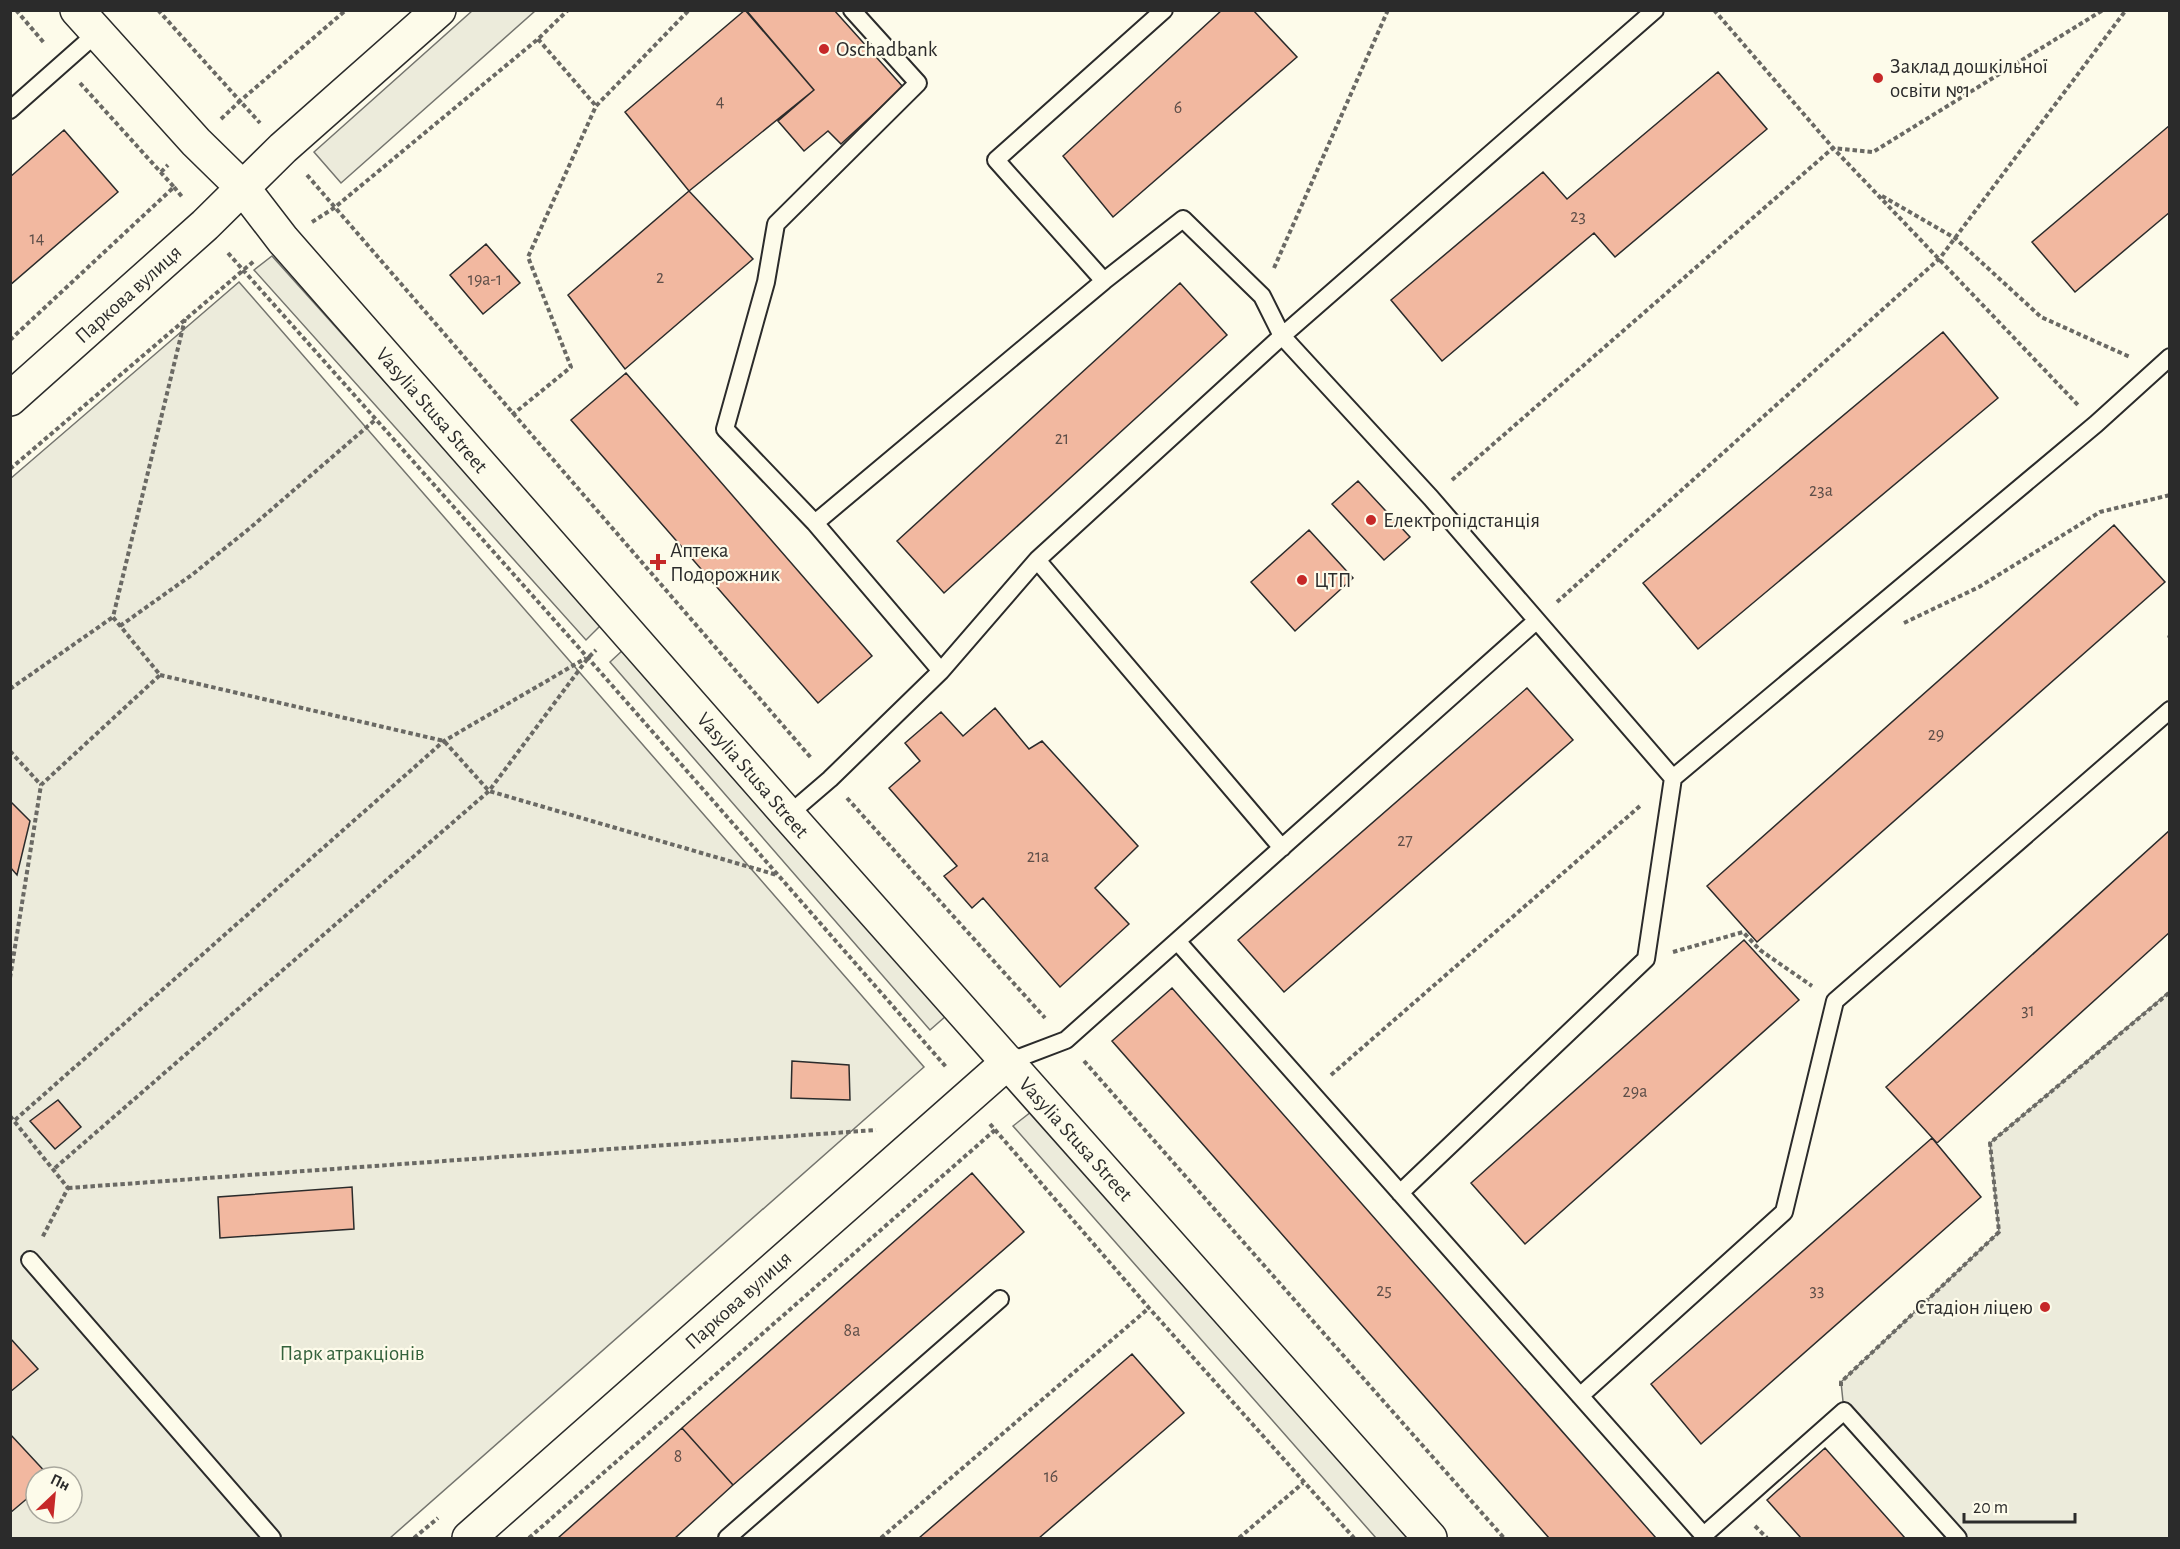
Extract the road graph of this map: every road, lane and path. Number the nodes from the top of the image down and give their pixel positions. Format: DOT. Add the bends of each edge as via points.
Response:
graph roads {
  1 [pos="16,10"];
  2 [pos="158,10"];
  3 [pos="346,10"];
  4 [pos="439,10"];
  5 [pos="568,10"];
  6 [pos="689,10"];
  7 [pos="852,10"];
  8 [pos="1164,10"];
  9 [pos="1388,10"];
  10 [pos="1655,10"];
  11 [pos="1714,10"];
  12 [pos="2103,10"];
  13 [pos="2126,10"];
  14 [pos="87,22"];
  15 [pos="538,39"];
  16 [pos="63,64"];
  17 [pos="596,106"];
  18 [pos="10,110"];
  19 [pos="1833,148"];
  20 [pos="174,187"];
  21 [pos="243,188"];
  22 [pos="1878,193"];
  23 [pos="205,225"];
  24 [pos="1955,238"];
  25 [pos="1940,258"];
  26 [pos="242,269"];
  27 [pos="1104,281"];
  28 [pos="1262,297"];
  29 [pos="185,319"];
  30 [pos="1282,336"];
  31 [pos="10,340"];
  32 [pos="2169,357"];
  33 [pos="2156,369"];
  34 [pos="10,399"];
  35 [pos="512,415"];
  36 [pos="375,420"];
  37 [pos="2096,424"];
  38 [pos="10,469"];
  39 [pos="2169,495"];
  40 [pos="1431,498"];
  41 [pos="815,523"];
  42 [pos="1037,560"];
  43 [pos="113,617"];
  44 [pos="1536,621"];
  45 [pos="120,626"];
  46 [pos="622,626"];
  47 [pos="1898,626"];
  48 [pos="588,658"];
  49 [pos="941,671"];
  50 [pos="160,675"];
  51 [pos="10,688"];
  52 [pos="2169,710"];
  53 [pos="444,741"];
  54 [pos="10,751"];
  55 [pos="1673,778"];
  56 [pos="830,779"];
  57 [pos="41,785"];
  58 [pos="489,791"];
  59 [pos="788,814"];
  60 [pos="1282,848"];
  61 [pos="778,876"];
  62 [pos="1177,941"];
  63 [pos="1646,959"];
  64 [pos="10,978"];
  65 [pos="2169,992"];
  66 [pos="1835,1001"];
  67 [pos="1066,1040"];
  68 [pos="1008,1062"];
  69 [pos="1310,1093"];
  70 [pos="968,1097"];
  71 [pos="10,1116"];
  72 [pos="15,1120"];
  73 [pos="885,1129"];
  74 [pos="995,1130"];
  75 [pos="55,1168"];
  76 [pos="68,1188"];
  77 [pos="1400,1193"];
  78 [pos="30,1260"];
  79 [pos="1000,1299"];
  80 [pos="1149,1308"];
  81 [pos="1580,1396"];
  82 [pos="1844,1411"];
  83 [pos="1303,1483"];
  84 [pos="1705,1537"];
  85 [pos="272,1539"];
  86 [pos="469,1539"];
  87 [pos="529,1539"];
  88 [pos="727,1539"];
  89 [pos="881,1539"];
  90 [pos="1239,1539"];
  91 [pos="1354,1539"];
  92 [pos="1430,1539"];
  93 [pos="1504,1539"];
  94 [pos="1958,1539"];
  1 -- 16 [label="path"];
  2 -- 3 [label="path" via="240,101"];
  4 -- 21 [label="street, Паркова вулиця"];
  5 -- 15 [label="path"];
  6 -- 17 [label="path"];
  7 -- 41 [label="lane" via="918,83 776,224 766,282 725,429"];
  8 -- 27 [label="lane" via="996,160"];
  9 -- 28 [label="path"];
  10 -- 30 [label="lane"];
  11 -- 19 [label="path"];
  12 -- 19 [label="path" via="1873,152"];
  13 -- 24 [label="path"];
  14 -- 16 [label="lane"];
  14 -- 21 [label="street, Vasylia Stusa Street"];
  15 -- 17 [label="path"];
  15 -- 35 [label="path" via="334,208"];
  16 -- 18 [label="lane"];
  16 -- 20 [label="path"];
  17 -- 35 [label="path" via="528,257 571,367"];
  19 -- 22 [label="path"];
  19 -- 40 [label="path"];
  20 -- 23 [label="path"];
  20 -- 31 [label="path"];
  21 -- 23 [label="street, Паркова вулиця"];
  21 -- 46 [label="street, Vasylia Stusa Street" via="283,240"];
  22 -- 24 [label="path"];
  22 -- 25 [label="path"];
  23 -- 26 [label="path"];
  23 -- 34 [label="street, Паркова вулиця"];
  24 -- 25 [label="path"];
  24 -- 33 [label="path" via="2041,317"];
  25 -- 37 [label="path"];
  25 -- 44 [label="path"];
  26 -- 29 [label="path"];
  26 -- 36 [label="path"];
  27 -- 28 [label="lane" via="1183,219"];
  27 -- 41 [label="lane"];
  28 -- 30 [label="lane"];
  29 -- 38 [label="path"];
  29 -- 43 [label="path"];
  30 -- 40 [label="lane"];
  30 -- 42 [label="lane"];
  32 -- 33 [label="lane"];
  33 -- 37 [label="lane"];
  35 -- 56 [label="path"];
  36 -- 45 [label="path" via="242,535"];
  36 -- 48 [label="path"];
  37 -- 55 [label="lane"];
  39 -- 47 [label="path" via="2100,512 1979,587"];
  40 -- 44 [label="lane"];
  41 -- 49 [label="lane"];
  42 -- 49 [label="lane"];
  42 -- 60 [label="lane"];
  43 -- 45 [label="path"];
  43 -- 51 [label="path"];
  44 -- 55 [label="lane"];
  44 -- 60 [label="lane"];
  45 -- 50 [label="path"];
  46 -- 48 [label="path"];
  46 -- 59 [label="street, Vasylia Stusa Street"];
  48 -- 53 [label="path"];
  48 -- 58 [label="path"];
  48 -- 61 [label="path"];
  49 -- 56 [label="lane"];
  50 -- 53 [label="path"];
  50 -- 57 [label="path"];
  52 -- 66 [label="lane"];
  53 -- 58 [label="path"];
  53 -- 72 [label="path"];
  54 -- 57 [label="path"];
  55 -- 63 [label="lane"];
  55 -- 69 [label="path"];
  56 -- 59 [label="lane"];
  56 -- 67 [label="path"];
  57 -- 64 [label="path"];
  58 -- 61 [label="path"];
  58 -- 75 [label="path"];
  59 -- 68 [label="street, Vasylia Stusa Street"];
  60 -- 62 [label="lane"];
  61 -- 70 [label="path"];
  62 -- 67 [label="lane"];
  62 -- 69 [label="lane"];
  63 -- 66 [label="path" via="1743,932 1760,950"];
  63 -- 77 [label="lane"];
  65 -- 82 [label="path" via="1990,1143 1999,1232 1841,1382"];
  66 -- 81 [label="lane" via="1784,1212"];
  67 -- 68 [label="lane"];
  67 -- 93 [label="path"];
  68 -- 70 [label="street, Паркова вулиця"];
  68 -- 92 [label="street, Vasylia Stusa Street"];
  69 -- 77 [label="lane"];
  70 -- 74 [label="path"];
  70 -- 86 [label="street, Паркова вулиця"];
  71 -- 72 [label="path"];
  72 -- 75 [label="path"];
  73 -- 76 [label="path"];
  74 -- 80 [label="path"];
  74 -- 87 [label="path"];
  75 -- 76 [label="path"];
  76 -- 78 [label="path"];
  77 -- 81 [label="lane"];
  78 -- 85 [label="lane"];
  79 -- 88 [label="lane"];
  80 -- 83 [label="path"];
  80 -- 89 [label="path"];
  81 -- 84 [label="lane"];
  82 -- 84 [label="lane"];
  82 -- 94 [label="lane"];
  83 -- 90 [label="path"];
  83 -- 91 [label="path"];
}
